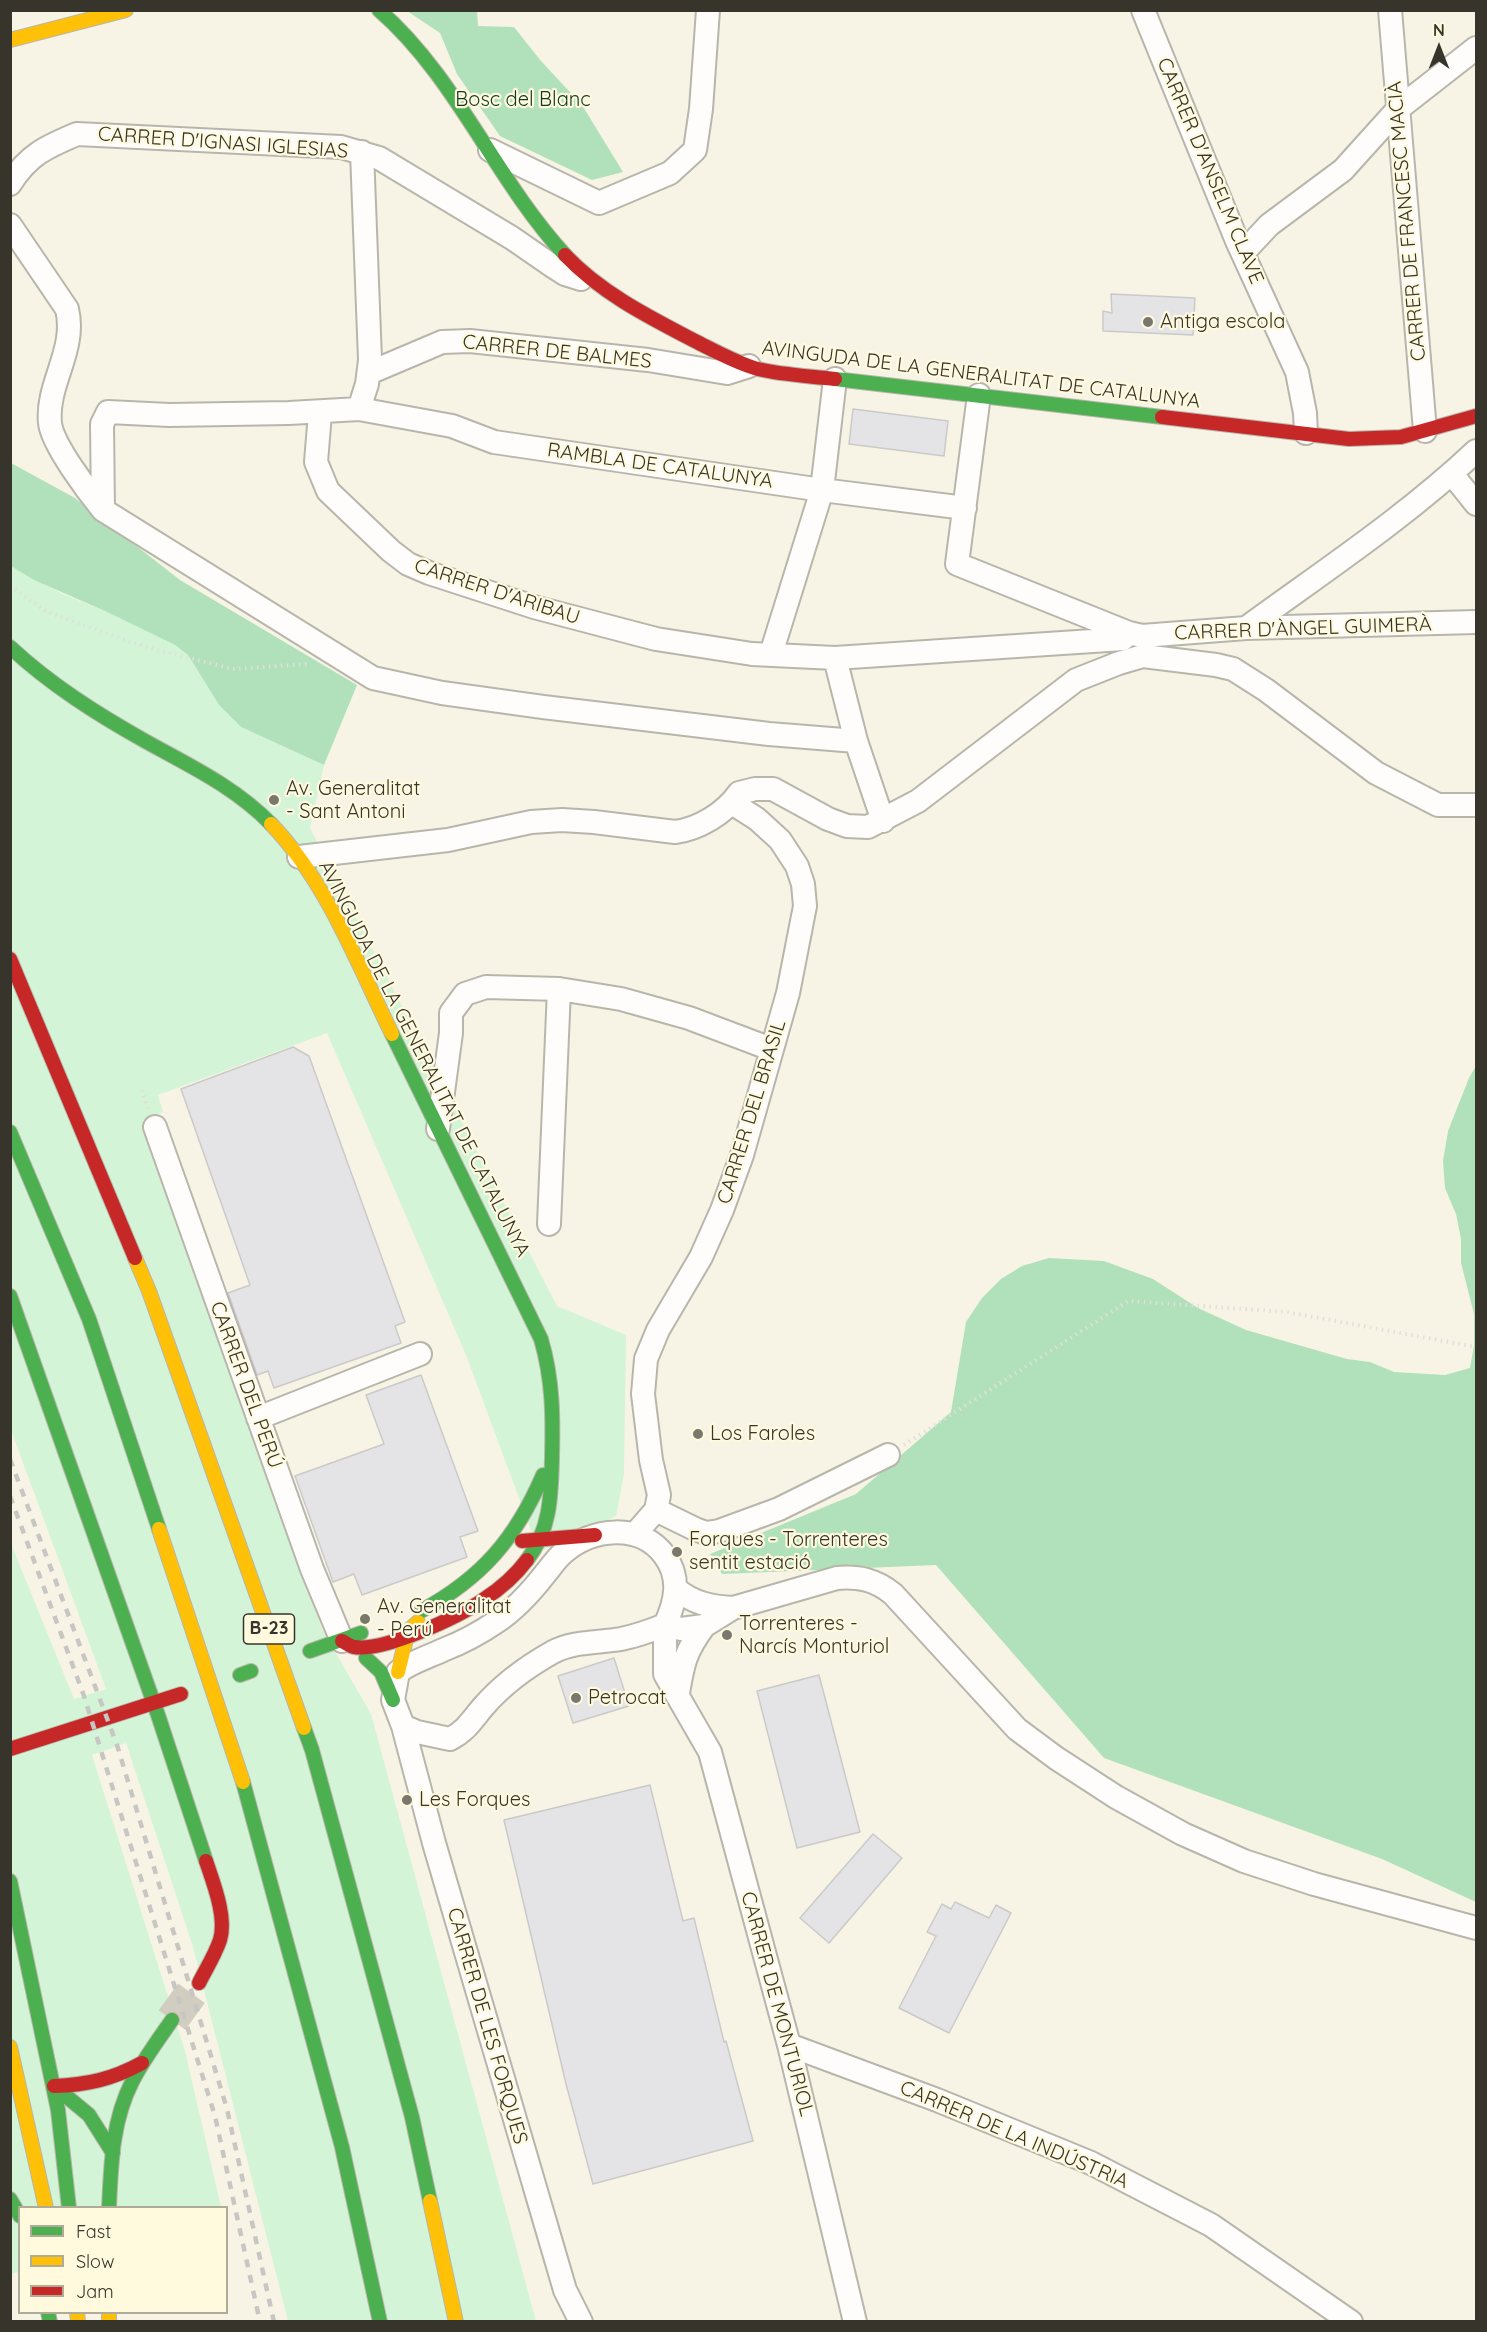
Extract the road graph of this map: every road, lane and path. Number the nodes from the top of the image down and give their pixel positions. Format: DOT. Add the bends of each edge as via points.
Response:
graph roads {
  1 [pos="126,10"];
  2 [pos="379,10"];
  3 [pos="708,10"];
  4 [pos="1143,10"];
  5 [pos="1389,10"];
  6 [pos="10,40"];
  7 [pos="1476,48"];
  8 [pos="1398,109"];
  9 [pos="486,148"];
  10 [pos="362,152"];
  11 [pos="10,184"];
  12 [pos="10,225"];
  13 [pos="1243,253"];
  14 [pos="599,284"];
  15 [pos="749,366"];
  16 [pos="369,373"];
  17 [pos="835,379"];
  18 [pos="979,395"];
  19 [pos="359,409"];
  20 [pos="320,413"];
  21 [pos="1476,416"];
  22 [pos="1425,431"];
  23 [pos="1306,434"];
  24 [pos="1476,451"];
  25 [pos="1452,474"];
  26 [pos="822,490"];
  27 [pos="1476,504"];
  28 [pos="965,508"];
  29 [pos="103,510"];
  30 [pos="10,586"];
  31 [pos="1476,622"];
  32 [pos="1246,628"];
  33 [pos="1138,642"];
  34 [pos="10,647"];
  35 [pos="771,654"];
  36 [pos="835,658"];
  37 [pos="312,664"];
  38 [pos="856,741"];
  39 [pos="732,803"];
  40 [pos="1476,805"];
  41 [pos="883,821"];
  42 [pos="299,857"];
  43 [pos="10,960"];
  44 [pos="559,989"];
  45 [pos="771,1050"];
  46 [pos="142,1090"];
  47 [pos="144,1098"];
  48 [pos="155,1127"];
  49 [pos="438,1129"];
  50 [pos="10,1132"];
  51 [pos="549,1224"];
  52 [pos="10,1296"];
  53 [pos="1476,1347"];
  54 [pos="420,1354"];
  55 [pos="258,1418"];
  56 [pos="552,1451"];
  57 [pos="888,1455"];
  58 [pos="550,1500"];
  59 [pos="656,1510"];
  60 [pos="634,1534"];
  61 [pos="595,1535"];
  62 [pos="539,1540"];
  63 [pos="504,1547"];
  64 [pos="465,1586"];
  65 [pos="676,1589"];
  66 [pos="733,1608"];
  67 [pos="404,1619"];
  68 [pos="665,1625"];
  69 [pos="704,1626"];
  70 [pos="377,1627"];
  71 [pos="407,1636"];
  72 [pos="348,1644"];
  73 [pos="310,1651"];
  74 [pos="398,1672"];
  75 [pos="678,1693"];
  76 [pos="181,1694"];
  77 [pos="393,1700"];
  78 [pos="154,1702"];
  79 [pos="403,1726"];
  80 [pos="10,1733"];
  81 [pos="36,1742"];
  82 [pos="10,1749"];
  83 [pos="22,1758"];
  84 [pos="10,1881"];
  85 [pos="1476,1928"];
  86 [pos="199,1983"];
  87 [pos="172,2020"];
  88 [pos="789,2045"];
  89 [pos="10,2047"];
  90 [pos="142,2063"];
  91 [pos="54,2086"];
  92 [pos="113,2153"];
  93 [pos="10,2199"];
  94 [pos="46,2206"];
  95 [pos="69,2206"];
  96 [pos="109,2206"];
  97 [pos="18,2213"];
  98 [pos="380,2322"];
  99 [pos="456,2322"];
  100 [pos="581,2322"];
  101 [pos="855,2322"];
  102 [pos="1351,2322"];
  1 -- 6 [label="main road"];
  2 -- 9 [label="main road, AVINGUDA DE LA GENERALITAT DE CATALUNYA" via="420,49"];
  3 -- 9 [label="street" via="695,150 670,173 599,203"];
  4 -- 13 [label="street, CARRER D'ANSELM CLAVE"];
  5 -- 8 [label="street, CARRER DE FRANCESC MACIÀ"];
  7 -- 8 [label="street"];
  8 -- 13 [label="street" via="1342,170 1269,225"];
  8 -- 22 [label="street, CARRER DE FRANCESC MACIÀ"];
  9 -- 14 [label="main road, AVINGUDA DE LA GENERALITAT DE CATALUNYA" via="554,243"];
  10 -- 11 [label="street, CARRER D'IGNASI IGLESIAS" via="341,147 77,134 45,147 26,162"];
  10 -- 14 [label="street, CARRER D'IGNASI IGLESIAS" via="379,158 566,274"];
  10 -- 16 [label="street"];
  12 -- 29 [label="street" via="67,309 69,339 50,423 53,435"];
  13 -- 23 [label="street, CARRER D'ANSELM CLAVE" via="1297,372"];
  14 -- 15 [label="main road, AVINGUDA DE LA GENERALITAT DE CATALUNYA" via="657,320"];
  15 -- 16 [label="street, CARRER DE BALMES" via="727,373 648,360 470,341 442,342"];
  15 -- 17 [label="main road, AVINGUDA DE LA GENERALITAT DE CATALUNYA"];
  16 -- 19 [label="street"];
  17 -- 18 [label="main road, AVINGUDA DE LA GENERALITAT DE CATALUNYA"];
  17 -- 26 [label="street"];
  18 -- 23 [label="main road, AVINGUDA DE LA GENERALITAT DE CATALUNYA"];
  18 -- 28 [label="street"];
  19 -- 20 [label="street"];
  19 -- 26 [label="street, RAMBLA DE CATALUNYA" via="452,426 494,442"];
  20 -- 29 [label="street" via="108,412 102,424"];
  20 -- 35 [label="street, CARRER D'ARIBAU" via="316,462 328,491 408,564 519,603 622,632"];
  21 -- 22 [label="main road, AVINGUDA DE LA GENERALITAT DE CATALUNYA"];
  22 -- 23 [label="main road, AVINGUDA DE LA GENERALITAT DE CATALUNYA" via="1376,439"];
  24 -- 25 [label="street"];
  25 -- 27 [label="street"];
  25 -- 32 [label="street"];
  26 -- 28 [label="street, RAMBLA DE CATALUNYA"];
  26 -- 35 [label="street"];
  28 -- 33 [label="street" via="957,564"];
  29 -- 38 [label="street" via="373,678 442,693 543,707"];
  30 -- 37 [label="path" via="47,612 146,647 232,669"];
  31 -- 32 [label="street, CARRER D'ÀNGEL GUIMERÀ"];
  32 -- 33 [label="street, CARRER D'ÀNGEL GUIMERÀ"];
  33 -- 36 [label="street, CARRER D'ARIBAU" via="1123,639"];
  33 -- 40 [label="street" via="1233,669 1376,773 1438,805"];
  33 -- 41 [label="street" via="1119,663 1076,680 918,801"];
  34 -- 42 [label="main road, AVINGUDA DE LA GENERALITAT DE CATALUNYA" via="59,690 246,800"];
  35 -- 36 [label="street, CARRER D'ARIBAU"];
  36 -- 38 [label="street"];
  38 -- 41 [label="street"];
  39 -- 41 [label="street" via="739,793 773,789 847,826 868,827"];
  39 -- 42 [label="street" via="702,824 675,832 594,822 531,822 448,840"];
  39 -- 45 [label="street, CARRER DEL BRASIL" via="780,840 797,866 803,884 805,906 788,993"];
  42 -- 49 [label="main road, AVINGUDA DE LA GENERALITAT DE CATALUNYA" via="342,932"];
  43 -- 99 [label="main road, B-23" via="149,1291 312,1750 412,2117"];
  44 -- 45 [label="street" via="621,999 689,1018"];
  44 -- 49 [label="street" via="486,987 465,994 451,1013"];
  44 -- 51 [label="street"];
  45 -- 59 [label="street, CARRER DEL BRASIL" via="742,1155 722,1210 646,1359 643,1394 651,1460 660,1495"];
  46 -- 47 [label="path"];
  48 -- 55 [label="street, CARRER DEL PERÚ"];
  49 -- 56 [label="main road, AVINGUDA DE LA GENERALITAT DE CATALUNYA" via="541,1339 554,1396"];
  50 -- 98 [label="main road" via="89,1319 241,1775 342,2147"];
  52 -- 78 [label="main road"];
  53 -- 57 [label="path" via="1287,1312 1128,1301"];
  54 -- 55 [label="street"];
  55 -- 72 [label="street, CARRER DEL PERÚ" via="312,1569"];
  56 -- 58 [label="main road, AVINGUDA DE LA GENERALITAT DE CATALUNYA"];
  56 -- 63 [label="main road, AVINGUDA DE LA GENERALITAT DE CATALUNYA" via="536,1494"];
  57 -- 59 [label="street" via="779,1509 720,1531 706,1533"];
  58 -- 61 [label="main road"];
  58 -- 62 [label="main road, AVINGUDA DE LA GENERALITAT DE CATALUNYA"];
  59 -- 60 [label="street"];
  60 -- 61 [label="street"];
  60 -- 65 [label="street" via="657,1546 666,1557"];
  61 -- 62 [label="main road"];
  61 -- 74 [label="street" via="562,1554 522,1602 497,1622"];
  62 -- 63 [label="main road"];
  62 -- 71 [label="main road, AVINGUDA DE LA GENERALITAT DE CATALUNYA" via="515,1573 480,1605"];
  63 -- 64 [label="main road, AVINGUDA DE LA GENERALITAT DE CATALUNYA"];
  64 -- 67 [label="main road, AVINGUDA DE LA GENERALITAT DE CATALUNYA"];
  64 -- 71 [label="main road" via="460,1597 413,1625"];
  65 -- 66 [label="street" via="700,1603"];
  65 -- 68 [label="street" via="674,1607"];
  66 -- 69 [label="street"];
  66 -- 85 [label="street" via="837,1578 852,1576 882,1585 1017,1729 1116,1797 1183,1834 1244,1861"];
  68 -- 69 [label="street" via="681,1629"];
  68 -- 75 [label="street, CARRER DE MONTURIOL" via="665,1674"];
  68 -- 79 [label="street" via="629,1637 554,1651 507,1683 469,1727 450,1739"];
  69 -- 75 [label="street" via="688,1648"];
  70 -- 72 [label="main road"];
  71 -- 72 [label="main road, AVINGUDA DE LA GENERALITAT DE CATALUNYA"];
  71 -- 74 [label="main road"];
  72 -- 73 [label="main road"];
  72 -- 77 [label="main road" via="381,1672"];
  74 -- 77 [label="street"];
  75 -- 88 [label="street, CARRER DE MONTURIOL" via="710,1752"];
  76 -- 78 [label="main road"];
  77 -- 79 [label="street, CARRER DE LES FORQUES"];
  78 -- 81 [label="main road"];
  78 -- 86 [label="main road" via="201,1839 221,1917 220,1939"];
  79 -- 100 [label="street, CARRER DE LES FORQUES" via="565,2289"];
  80 -- 81 [label="main road"];
  81 -- 82 [label="main road"];
  81 -- 83 [label="main road"];
  84 -- 91 [label="main road"];
  87 -- 90 [label="main road"];
  88 -- 101 [label="street, CARRER DE MONTURIOL"];
  88 -- 102 [label="street, CARRER DE LA INDÚSTRIA" via="1091,2163 1211,2225"];
  89 -- 94 [label="main road"];
  90 -- 91 [label="main road" via="100,2083"];
  90 -- 92 [label="main road" via="121,2106"];
  91 -- 92 [label="main road" via="89,2115"];
  91 -- 95 [label="main road"];
  92 -- 96 [label="main road"];
  93 -- 97 [label="main road"];
}
